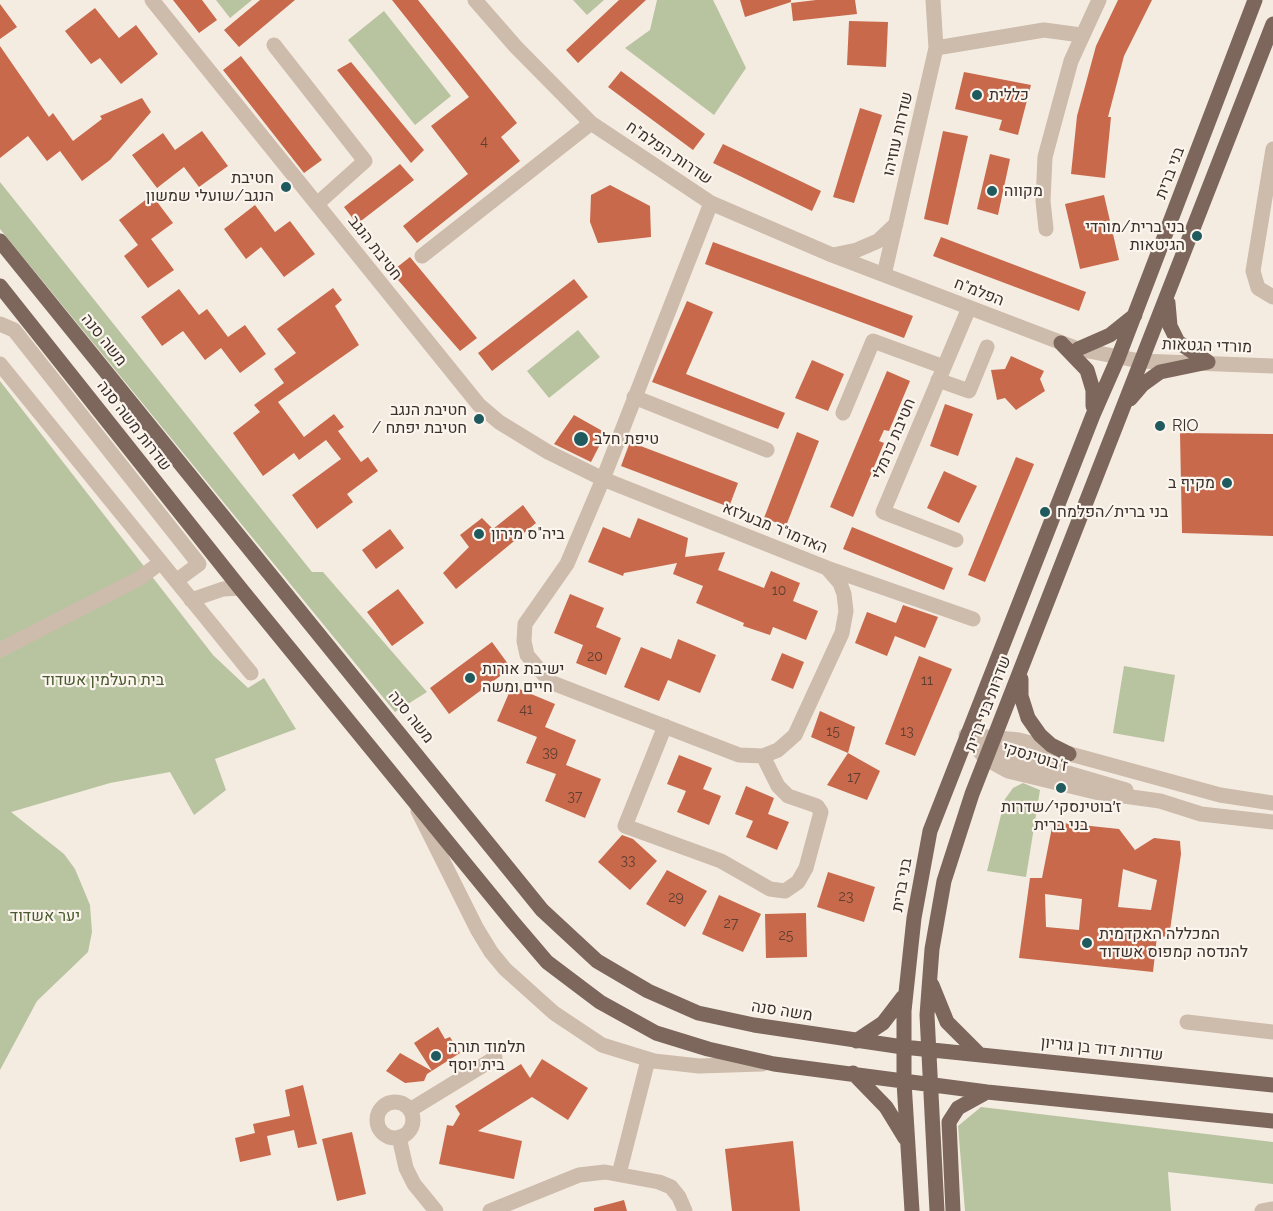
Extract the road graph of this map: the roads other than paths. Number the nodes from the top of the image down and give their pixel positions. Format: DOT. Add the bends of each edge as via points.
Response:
graph roads {
  1 [pos="152,0"];
  2 [pos="476,0"];
  3 [pos="933,0"];
  4 [pos="1099,0"];
  5 [pos="1255,0"];
  6 [pos="1271,33"];
  7 [pos="1081,36"];
  8 [pos="274,45"];
  9 [pos="936,48"];
  10 [pos="591,123"];
  11 [pos="1272,155"];
  12 [pos="711,203"];
  13 [pos="317,204"];
  14 [pos="896,224"];
  15 [pos="1046,229"];
  16 [pos="0,241"];
  17 [pos="832,255"];
  18 [pos="422,256"];
  19 [pos="884,275"];
  20 [pos="0,286"];
  21 [pos="1168,296"];
  22 [pos="1273,297"];
  23 [pos="7,301"];
  24 [pos="969,308"];
  25 [pos="1134,315"];
  26 [pos="0,324"];
  27 [pos="1061,343"];
  28 [pos="987,347"];
  29 [pos="1078,349"];
  30 [pos="1118,358"];
  31 [pos="1140,361"];
  32 [pos="1208,362"];
  33 [pos="0,364"];
  34 [pos="1273,366"];
  35 [pos="941,374"];
  36 [pos="634,397"];
  37 [pos="1124,406"];
  38 [pos="843,413"];
  39 [pos="1093,415"];
  40 [pos="767,450"];
  41 [pos="603,479"];
  42 [pos="956,540"];
  43 [pos="160,562"];
  44 [pos="827,568"];
  45 [pos="176,581"];
  46 [pos="240,588"];
  47 [pos="191,600"];
  48 [pos="973,619"];
  49 [pos="0,650"];
  50 [pos="1020,672"];
  51 [pos="251,674"];
  52 [pos="665,726"];
  53 [pos="966,735"];
  54 [pos="990,749"];
  55 [pos="1069,754"];
  56 [pos="763,756"];
  57 [pos="410,795"];
  58 [pos="1273,803"];
  59 [pos="1273,822"];
  60 [pos="930,979"];
  61 [pos="905,994"];
  62 [pos="1187,1022"];
  63 [pos="1273,1032"];
  64 [pos="856,1041"];
  65 [pos="903,1047"];
  66 [pos="927,1050"];
  67 [pos="980,1055"];
  68 [pos="495,1058"];
  69 [pos="648,1060"];
  70 [pos="774,1064"];
  71 [pos="853,1073"];
  72 [pos="904,1082"];
  73 [pos="928,1084"];
  74 [pos="1273,1085"];
  75 [pos="987,1092"];
  76 [pos="410,1110"];
  77 [pos="1273,1121"];
  78 [pos="399,1137"];
  79 [pos="907,1142"];
  80 [pos="619,1174"];
  81 [pos="436,1211"];
  82 [pos="490,1211"];
  83 [pos="685,1211"];
  84 [pos="912,1211"];
  85 [pos="937,1211"];
  86 [pos="953,1211"];
  1 -- 13 [label="street, חטיבת הנגב"];
  2 -- 10 [label="street, שדרות הפלמ\"ח"];
  3 -- 9 [label="street, שדרות עוזיהו"];
  4 -- 7 [label="street"];
  5 -- 25 [label="main road, בני ברית"];
  6 -- 21 [label="main road, שדרות בני ברית"];
  7 -- 9 [label="street" via="1044,30"];
  7 -- 15 [label="street" via="1045,157"];
  8 -- 13 [label="street" via="365,161"];
  9 -- 14 [label="street, שדרות עוזיהו"];
  10 -- 12 [label="street, שדרות הפלמ\"ח"];
  10 -- 18 [label="street"];
  11 -- 22 [label="street" via="1253,271 1258,288"];
  12 -- 17 [label="street, שדרות הפלמ\"ח"];
  12 -- 36 [label="street"];
  13 -- 41 [label="street, חטיבת הנגב" via="479,405 548,452"];
  14 -- 17 [label="street" via="878,241"];
  14 -- 19 [label="street, שדרות עוזיהו"];
  16 -- 64 [label="main road, משה סנה" via="542,910 570,938 597,961 648,991 698,1013"];
  17 -- 19 [label="street, שדרות הפלמ\"ח"];
  19 -- 24 [label="street, הפלמ\"ח"];
  20 -- 23 [label="main road, שדרות משה סנה"];
  21 -- 31 [label="main road, שדרות בני ברית"];
  21 -- 32 [label="main road" via="1172,333 1183,347"];
  23 -- 46 [label="main road, שדרות משה סנה"];
  24 -- 27 [label="street, הפלמ\"ח"];
  24 -- 35 [label="street, חטיבת כרמלי"];
  25 -- 29 [label="main road" via="1110,335"];
  25 -- 30 [label="main road, בני ברית"];
  26 -- 45 [label="street" via="14,330 200,564"];
  27 -- 29 [label="street"];
  27 -- 39 [label="main road" via="1091,378"];
  28 -- 35 [label="street" via="969,391"];
  29 -- 30 [label="street"];
  30 -- 31 [label="street"];
  30 -- 39 [label="main road, שדרות בני ברית"];
  31 -- 32 [label="street, מורדי הגטאות"];
  31 -- 37 [label="main road, שדרות בני ברית"];
  32 -- 34 [label="street, מורדי הגטאות"];
  32 -- 37 [label="main road" via="1160,372"];
  33 -- 43 [label="street"];
  35 -- 38 [label="street" via="873,341"];
  35 -- 42 [label="street, חטיבת כרמלי" via="883,512"];
  36 -- 40 [label="street"];
  36 -- 41 [label="street"];
  37 -- 50 [label="main road, שדרות בני ברית"];
  39 -- 53 [label="main road, שדרות בני ברית"];
  41 -- 44 [label="street, האדמו\"ר מבעלזא"];
  41 -- 52 [label="street" via="567,564 525,624 527,655 549,682"];
  43 -- 45 [label="street"];
  43 -- 49 [label="street" via="140,578"];
  44 -- 48 [label="street"];
  44 -- 56 [label="street, האדמו\"ר מבעלזא" via="844,594 844,627 795,735 778,750"];
  45 -- 47 [label="street"];
  46 -- 47 [label="street" via="223,589"];
  46 -- 57 [label="main road"];
  47 -- 51 [label="street"];
  50 -- 54 [label="main road, שדרות בני ברית"];
  50 -- 55 [label="main road" via="1021,696 1028,718 1040,735"];
  52 -- 56 [label="street" via="739,755"];
  52 -- 56 [label="street" via="625,826 721,861 770,889 785,891 798,882 806,868 821,812 817,806 788,796 778,786"];
  53 -- 54 [label="street, ז'בוטינסקי"];
  53 -- 54 [label="street, ז'בוטינסקי"];
  53 -- 61 [label="main road, בני ברית" via="930,831"];
  54 -- 55 [label="street, ז'בוטינסקי" via="1019,740"];
  54 -- 59 [label="street, ז'בוטינסקי" via="1008,771 1160,801 1218,817"];
  54 -- 60 [label="main road, שדרות בני ברית" via="944,881"];
  55 -- 58 [label="street, ז'בוטינסקי" via="1220,795"];
  57 -- 69 [label="street" via="477,929 505,969 554,1013 602,1045"];
  57 -- 70 [label="main road" via="547,962 573,983 656,1033"];
  60 -- 66 [label="main road, שדרות בני ברית"];
  60 -- 67 [label="main road" via="947,1022"];
  61 -- 64 [label="main road" via="883,1023"];
  61 -- 65 [label="main road, בני ברית"];
  62 -- 63 [label="street"];
  64 -- 65 [label="main road, משה סנה"];
  65 -- 66 [label="main road"];
  65 -- 72 [label="main road"];
  66 -- 67 [label="main road, שדרות דוד בן גוריון"];
  66 -- 73 [label="main road, שדרות בני ברית"];
  67 -- 74 [label="main road, שדרות דוד בן גוריון"];
  68 -- 76 [label="street"];
  69 -- 70 [label="street" via="699,1066"];
  69 -- 80 [label="street"];
  70 -- 71 [label="main road"];
  71 -- 72 [label="main road"];
  71 -- 79 [label="main road" via="886,1107"];
  72 -- 73 [label="main road"];
  72 -- 79 [label="main road"];
  73 -- 75 [label="main road"];
  73 -- 85 [label="main road, שדרות בני ברית"];
  75 -- 77 [label="main road"];
  75 -- 86 [label="main road" via="958,1108 949,1122"];
  76 -- 78 [label="street" via="411,1126"];
  76 -- 78 [label="street" via="401,1102 389,1102 377,1116 382,1132"];
  78 -- 81 [label="street" via="414,1184"];
  79 -- 84 [label="main road"];
  80 -- 82 [label="street" via="579,1175"];
  80 -- 83 [label="street" via="671,1187"];
}
